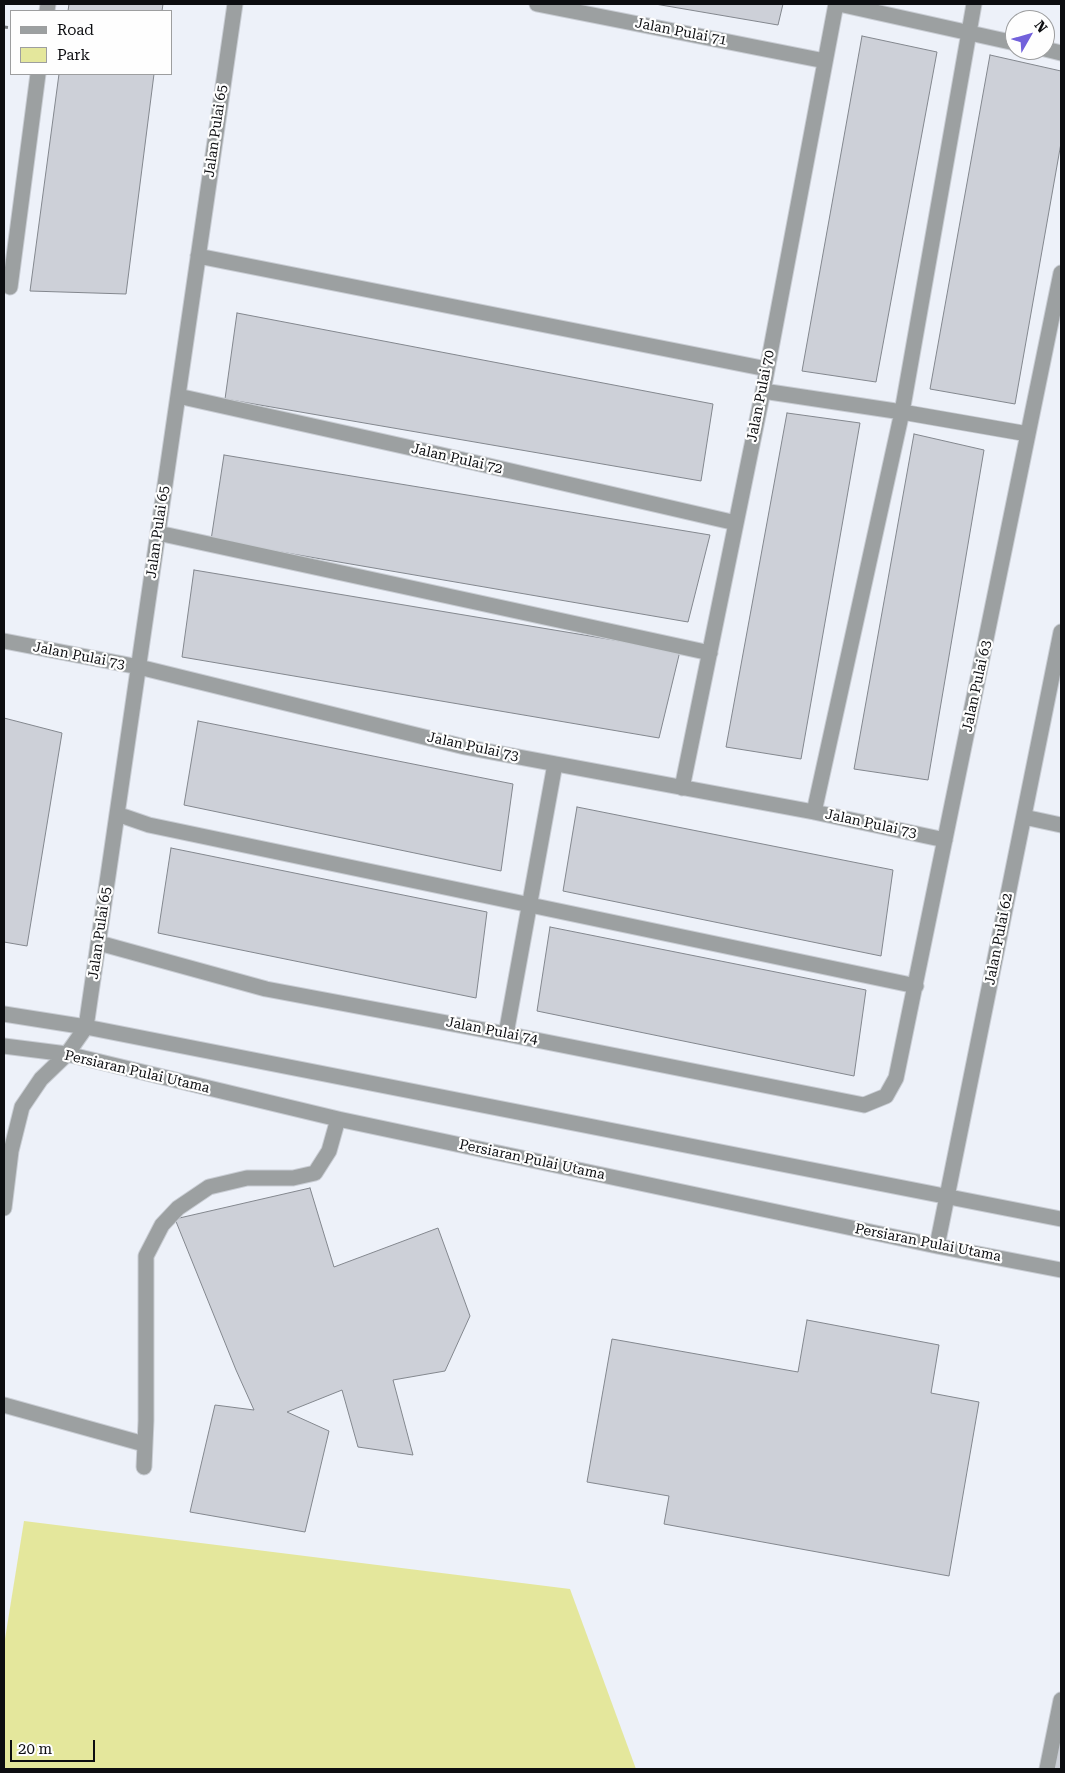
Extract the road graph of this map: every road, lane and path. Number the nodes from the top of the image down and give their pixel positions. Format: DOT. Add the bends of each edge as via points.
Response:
graph roads {
  1 [pos="235,4"];
  2 [pos="537,4"];
  3 [pos="838,4"];
  4 [pos="974,4"];
  5 [pos="968,33"];
  6 [pos="1005,41"];
  7 [pos="825,61"];
  8 [pos="38,75"];
  9 [pos="198,256"];
  10 [pos="1061,273"];
  11 [pos="10,287"];
  12 [pos="767,369"];
  13 [pos="763,391"];
  14 [pos="178,396"];
  15 [pos="902,412"];
  16 [pos="1028,434"];
  17 [pos="736,523"];
  18 [pos="158,533"];
  19 [pos="1061,632"];
  20 [pos="4,641"];
  21 [pos="710,652"];
  22 [pos="139,667"];
  23 [pos="555,764"];
  24 [pos="682,788"];
  25 [pos="814,812"];
  26 [pos="118,814"];
  27 [pos="1024,817"];
  28 [pos="1061,825"];
  29 [pos="945,840"];
  30 [pos="529,904"];
  31 [pos="99,943"];
  32 [pos="916,986"];
  33 [pos="4,1014"];
  34 [pos="86,1027"];
  35 [pos="506,1034"];
  36 [pos="4,1046"];
  37 [pos="67,1054"];
  38 [pos="886,1096"];
  39 [pos="338,1119"];
  40 [pos="7,1151"];
  41 [pos="947,1198"];
  42 [pos="4,1208"];
  43 [pos="1061,1219"];
  44 [pos="937,1246"];
  45 [pos="1061,1270"];
  46 [pos="4,1405"];
  47 [pos="144,1444"];
  48 [pos="144,1466"];
  49 [pos="1061,1700"];
  50 [pos="1047,1769"];
  1 -- 9 [label="street, Jalan Pulai 65"];
  2 -- 7 [label="street, Jalan Pulai 71"];
  3 -- 5 [label="street"];
  3 -- 7 [label="street, Jalan Pulai 70"];
  4 -- 5 [label="street"];
  5 -- 6 [label="street"];
  5 -- 15 [label="street"];
  7 -- 12 [label="street, Jalan Pulai 70"];
  8 -- 11 [label="street"];
  9 -- 12 [label="street"];
  9 -- 14 [label="street, Jalan Pulai 65"];
  10 -- 16 [label="street, Jalan Pulai 63"];
  12 -- 13 [label="street, Jalan Pulai 70"];
  13 -- 15 [label="street"];
  13 -- 17 [label="street, Jalan Pulai 70"];
  14 -- 17 [label="street, Jalan Pulai 72"];
  14 -- 18 [label="street, Jalan Pulai 65"];
  15 -- 16 [label="street"];
  15 -- 25 [label="street"];
  16 -- 29 [label="street, Jalan Pulai 63"];
  17 -- 21 [label="street, Jalan Pulai 70"];
  18 -- 21 [label="street"];
  18 -- 22 [label="street, Jalan Pulai 65"];
  19 -- 27 [label="street, Jalan Pulai 62"];
  20 -- 22 [label="street, Jalan Pulai 73"];
  21 -- 24 [label="street, Jalan Pulai 70"];
  22 -- 23 [label="street, Jalan Pulai 73" via="465,746"];
  22 -- 26 [label="street, Jalan Pulai 65"];
  23 -- 24 [label="street, Jalan Pulai 73"];
  23 -- 30 [label="street"];
  24 -- 25 [label="street, Jalan Pulai 73"];
  25 -- 29 [label="street, Jalan Pulai 73"];
  26 -- 30 [label="street" via="149,826"];
  26 -- 31 [label="street, Jalan Pulai 65"];
  27 -- 28 [label="street"];
  27 -- 41 [label="street, Jalan Pulai 62"];
  29 -- 32 [label="street, Jalan Pulai 63"];
  30 -- 32 [label="street"];
  30 -- 35 [label="street"];
  31 -- 34 [label="street, Jalan Pulai 65"];
  31 -- 35 [label="street, Jalan Pulai 74" via="266,989"];
  32 -- 38 [label="street, Jalan Pulai 63" via="896,1078"];
  33 -- 34 [label="street"];
  34 -- 37 [label="street, Jalan Pulai 65"];
  34 -- 41 [label="street"];
  35 -- 38 [label="street, Jalan Pulai 74" via="864,1105"];
  36 -- 37 [label="street, Persiaran Pulai Utama"];
  37 -- 39 [label="street, Persiaran Pulai Utama"];
  37 -- 40 [label="street, Jalan Pulai 65" via="41,1079 22,1107"];
  39 -- 44 [label="street, Persiaran Pulai Utama"];
  39 -- 47 [label="street" via="328,1151 315,1174 293,1178 247,1178 209,1187 178,1208 162,1225 146,1256"];
  40 -- 42 [label="street, Jalan Pulai 65"];
  41 -- 43 [label="street"];
  41 -- 44 [label="street, Jalan Pulai 62"];
  44 -- 45 [label="street, Persiaran Pulai Utama"];
  46 -- 47 [label="street"];
  47 -- 48 [label="street"];
  49 -- 50 [label="street"];
}
